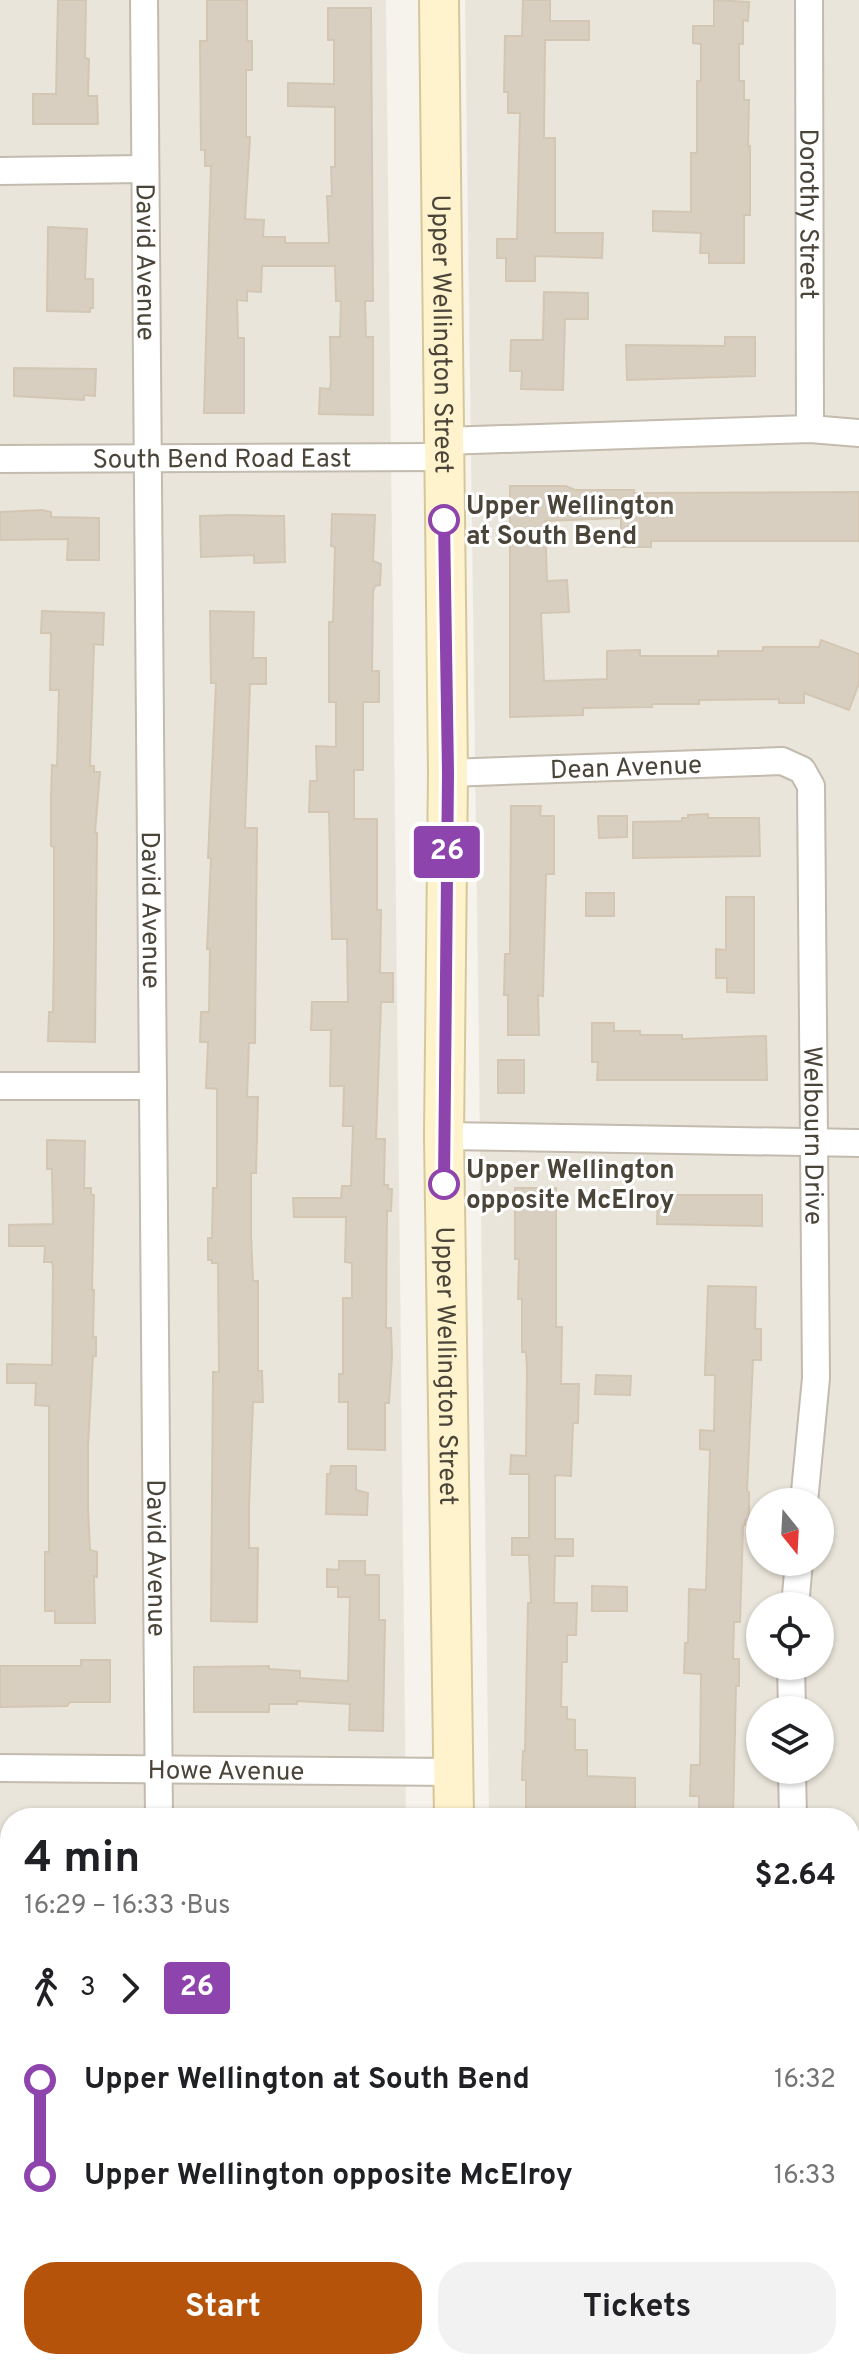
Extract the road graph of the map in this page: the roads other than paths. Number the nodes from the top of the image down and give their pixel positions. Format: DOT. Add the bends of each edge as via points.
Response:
graph roads {
  1 [pos="144,0"];
  2 [pos="439,0"];
  3 [pos="809,0"];
  4 [pos="143,169"];
  5 [pos="0,171"];
  6 [pos="810,429"];
  7 [pos="859,433"];
  8 [pos="443,449"];
  9 [pos="0,459"];
  10 [pos="148,459"];
  11 [pos="802,770"];
  12 [pos="448,773"];
  13 [pos="0,1086"];
  14 [pos="153,1086"];
  15 [pos="444,1136"];
  16 [pos="814,1143"];
  17 [pos="859,1143"];
  18 [pos="805,1488"];
  19 [pos="0,1768"];
  20 [pos="159,1770"];
  21 [pos="454,1772"];
  22 [pos="792,1784"];
  23 [pos="159,1808"];
  24 [pos="454,1808"];
  25 [pos="793,1808"];
  1 -- 4 [label="street, David Avenue"];
  2 -- 8 [label="main road, Upper Wellington Street"];
  3 -- 6 [label="street, Dorothy Street"];
  4 -- 5 [label="street"];
  4 -- 10 [label="street, David Avenue"];
  6 -- 7 [label="street, South Bend Road East"];
  6 -- 8 [label="street, South Bend Road East"];
  8 -- 10 [label="street, South Bend Road East"];
  8 -- 12 [label="main road, Upper Wellington Street"];
  9 -- 10 [label="street, South Bend Road East"];
  10 -- 14 [label="street, David Avenue"];
  11 -- 12 [label="street, Dean Avenue" via="782,761"];
  11 -- 16 [label="street, Welbourn Drive" via="811,786"];
  12 -- 15 [label="main road, Upper Wellington Street"];
  13 -- 14 [label="street"];
  14 -- 20 [label="street, David Avenue"];
  15 -- 16 [label="street"];
  15 -- 21 [label="main road, Upper Wellington Street"];
  16 -- 17 [label="street"];
  16 -- 18 [label="street, Welbourn Drive" via="816,1378"];
  19 -- 20 [label="street, Howe Avenue"];
  20 -- 21 [label="street, Howe Avenue"];
  20 -- 23 [label="street, David Avenue"];
  21 -- 24 [label="main road, Upper Wellington Street"];
  22 -- 25 [label="street"];
}
